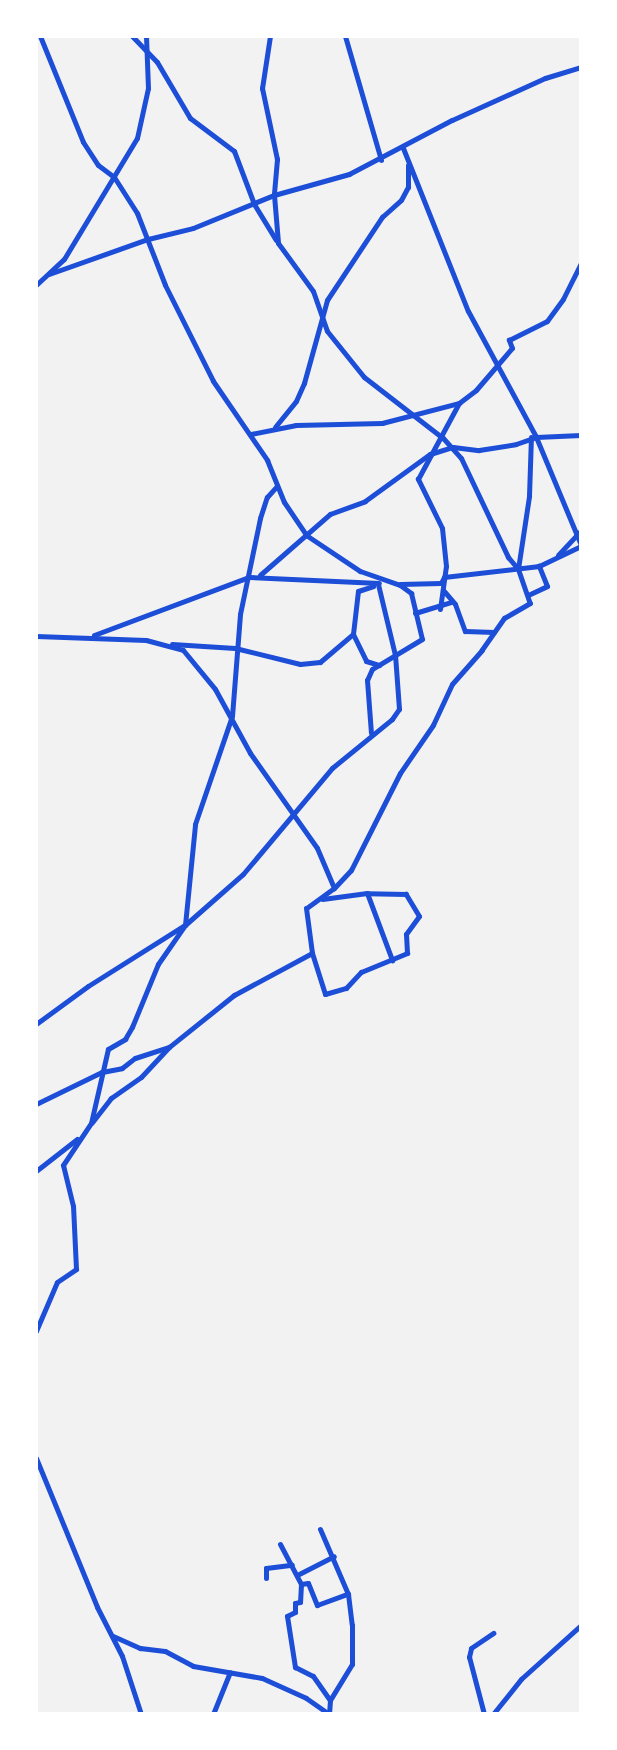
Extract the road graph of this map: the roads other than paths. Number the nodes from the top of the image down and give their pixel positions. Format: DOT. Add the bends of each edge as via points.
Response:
graph roads {
  1 [pos="40,36"];
  2 [pos="132,36"];
  3 [pos="146,36"];
  4 [pos="270,36"];
  5 [pos="345,36"];
  6 [pos="147,52"];
  7 [pos="581,67"];
  8 [pos="403,148"];
  9 [pos="381,159"];
  10 [pos="408,161"];
  11 [pos="114,177"];
  12 [pos="273,195"];
  13 [pos="254,204"];
  14 [pos="148,239"];
  15 [pos="278,243"];
  16 [pos="581,263"];
  17 [pos="50,274"];
  18 [pos="36,285"];
  19 [pos="323,313"];
  20 [pos="496,364"];
  21 [pos="459,403"];
  22 [pos="412,414"];
  23 [pos="275,427"];
  24 [pos="251,434"];
  25 [pos="581,435"];
  26 [pos="534,437"];
  27 [pos="443,438"];
  28 [pos="453,447"];
  29 [pos="430,454"];
  30 [pos="276,487"];
  31 [pos="578,532"];
  32 [pos="306,535"];
  33 [pos="581,545"];
  34 [pos="556,557"];
  35 [pos="539,566"];
  36 [pos="518,569"];
  37 [pos="260,575"];
  38 [pos="249,577"];
  39 [pos="444,577"];
  40 [pos="386,582"];
  41 [pos="441,583"];
  42 [pos="376,584"];
  43 [pos="443,590"];
  44 [pos="528,595"];
  45 [pos="452,602"];
  46 [pos="440,609"];
  47 [pos="415,613"];
  48 [pos="494,632"];
  49 [pos="353,634"];
  50 [pos="36,636"];
  51 [pos="87,637"];
  52 [pos="168,644"];
  53 [pos="235,648"];
  54 [pos="395,655"];
  55 [pos="379,665"];
  56 [pos="232,716"];
  57 [pos="371,733"];
  58 [pos="294,815"];
  59 [pos="334,888"];
  60 [pos="367,893"];
  61 [pos="322,899"];
  62 [pos="184,925"];
  63 [pos="312,953"];
  64 [pos="392,960"];
  65 [pos="36,1024"];
  66 [pos="168,1047"];
  67 [pos="102,1072"];
  68 [pos="36,1104"];
  69 [pos="91,1123"];
  70 [pos="78,1138"];
  71 [pos="36,1171"];
  72 [pos="36,1331"];
  73 [pos="36,1458"];
  74 [pos="321,1529"];
  75 [pos="280,1544"];
  76 [pos="334,1556"];
  77 [pos="292,1565"];
  78 [pos="299,1574"];
  79 [pos="266,1578"];
  80 [pos="301,1584"];
  81 [pos="348,1594"];
  82 [pos="581,1625"];
  83 [pos="493,1633"];
  84 [pos="113,1636"];
  85 [pos="230,1672"];
  86 [pos="330,1700"];
  87 [pos="141,1714"];
  88 [pos="213,1714"];
  89 [pos="329,1714"];
  90 [pos="484,1714"];
  91 [pos="493,1714"];
  1 -- 11 [label="street" via="83,142 98,165"];
  2 -- 6 [label="street"];
  3 -- 6 [label="street"];
  4 -- 12 [label="street" via="262,88 278,159"];
  5 -- 9 [label="street"];
  6 -- 11 [label="street" via="143,122"];
  6 -- 13 [label="street" via="190,118 234,151"];
  7 -- 8 [label="street" via="545,78 452,120"];
  8 -- 9 [label="street"];
  8 -- 10 [label="street"];
  9 -- 12 [label="street" via="349,174"];
  10 -- 19 [label="street" via="408,188 382,217 333,290"];
  10 -- 20 [label="street" via="446,261"];
  11 -- 14 [label="street"];
  11 -- 17 [label="street" via="64,259"];
  12 -- 13 [label="street"];
  12 -- 15 [label="street"];
  13 -- 14 [label="street" via="181,232"];
  13 -- 15 [label="street"];
  14 -- 17 [label="street"];
  14 -- 24 [label="street" via="165,285 213,381"];
  15 -- 19 [label="street" via="313,291"];
  16 -- 20 [label="street" via="552,315 509,340 512,348"];
  17 -- 18 [label="street"];
  19 -- 22 [label="street" via="327,330 364,377"];
  19 -- 23 [label="street" via="304,384"];
  20 -- 21 [label="street" via="476,390"];
  20 -- 26 [label="street"];
  21 -- 22 [label="street"];
  21 -- 27 [label="street"];
  22 -- 23 [label="street" via="382,423"];
  22 -- 27 [label="street"];
  23 -- 24 [label="street"];
  24 -- 30 [label="street" via="267,460"];
  25 -- 26 [label="street"];
  26 -- 28 [label="street" via="479,450"];
  26 -- 31 [label="street"];
  26 -- 36 [label="street"];
  27 -- 28 [label="street"];
  27 -- 29 [label="street"];
  28 -- 29 [label="street"];
  28 -- 36 [label="street" via="508,557"];
  29 -- 32 [label="street" via="387,487 330,514"];
  29 -- 39 [label="street" via="418,478 442,528"];
  30 -- 32 [label="street"];
  30 -- 38 [label="street" via="267,496 260,518"];
  31 -- 33 [label="street"];
  31 -- 34 [label="street"];
  32 -- 37 [label="street"];
  32 -- 40 [label="street" via="360,571"];
  33 -- 34 [label="street"];
  34 -- 35 [label="street"];
  35 -- 36 [label="street"];
  35 -- 44 [label="street" via="547,586"];
  36 -- 39 [label="street"];
  36 -- 44 [label="street"];
  37 -- 38 [label="street"];
  37 -- 42 [label="street"];
  38 -- 51 [label="street"];
  38 -- 53 [label="street"];
  39 -- 41 [label="street"];
  39 -- 43 [label="street"];
  40 -- 41 [label="street"];
  40 -- 42 [label="street"];
  40 -- 47 [label="street" via="411,593"];
  41 -- 43 [label="street"];
  42 -- 49 [label="street" via="358,591"];
  42 -- 54 [label="street"];
  43 -- 45 [label="street"];
  43 -- 46 [label="street"];
  44 -- 48 [label="street" via="528,606 504,618"];
  45 -- 46 [label="street"];
  45 -- 48 [label="street" via="466,632"];
  46 -- 47 [label="street"];
  47 -- 54 [label="street" via="422,639"];
  48 -- 59 [label="street" via="452,684 433,725 400,773 351,870"];
  49 -- 53 [label="street" via="320,662 300,664"];
  49 -- 55 [label="street" via="366,661"];
  50 -- 51 [label="street"];
  51 -- 52 [label="street"];
  52 -- 53 [label="street"];
  52 -- 56 [label="street" via="194,659"];
  53 -- 56 [label="street"];
  54 -- 55 [label="street"];
  54 -- 57 [label="street" via="399,709 383,727"];
  55 -- 57 [label="street" via="367,680"];
  56 -- 58 [label="street" via="250,753"];
  56 -- 62 [label="street" via="195,824"];
  57 -- 58 [label="street" via="332,768"];
  58 -- 59 [label="street" via="317,848"];
  58 -- 62 [label="street" via="243,874"];
  59 -- 61 [label="street"];
  60 -- 61 [label="street"];
  60 -- 64 [label="street"];
  60 -- 64 [label="street" via="408,894 418,913 406,934 407,953"];
  61 -- 63 [label="street" via="306,908"];
  62 -- 65 [label="street"];
  62 -- 67 [label="street" via="158,964 153,984 125,1039 108,1049"];
  63 -- 64 [label="street" via="325,994 346,988 361,972"];
  63 -- 66 [label="street" via="234,995"];
  66 -- 67 [label="street"];
  66 -- 69 [label="street" via="141,1077 111,1098"];
  67 -- 68 [label="street"];
  67 -- 69 [label="street"];
  69 -- 70 [label="street"];
  70 -- 71 [label="street"];
  70 -- 72 [label="street" via="63,1166 73,1206 76,1269 57,1282"];
  73 -- 84 [label="street" via="97,1607"];
  74 -- 76 [label="street"];
  75 -- 77 [label="street"];
  76 -- 78 [label="street"];
  76 -- 81 [label="street"];
  77 -- 78 [label="street"];
  77 -- 79 [label="street" via="266,1568"];
  78 -- 80 [label="street"];
  80 -- 81 [label="street" via="308,1583 317,1605"];
  80 -- 86 [label="street" via="300,1602 295,1603 295,1612 287,1616 289,1644 295,1667 313,1676"];
  81 -- 86 [label="street" via="352,1664"];
  82 -- 91 [label="street" via="521,1679"];
  83 -- 90 [label="street" via="471,1648 469,1657"];
  84 -- 85 [label="street" via="140,1648 165,1651 193,1665"];
  84 -- 87 [label="street"];
  85 -- 88 [label="street"];
  85 -- 89 [label="street" via="262,1678 306,1698"];
  86 -- 89 [label="street"];
}
